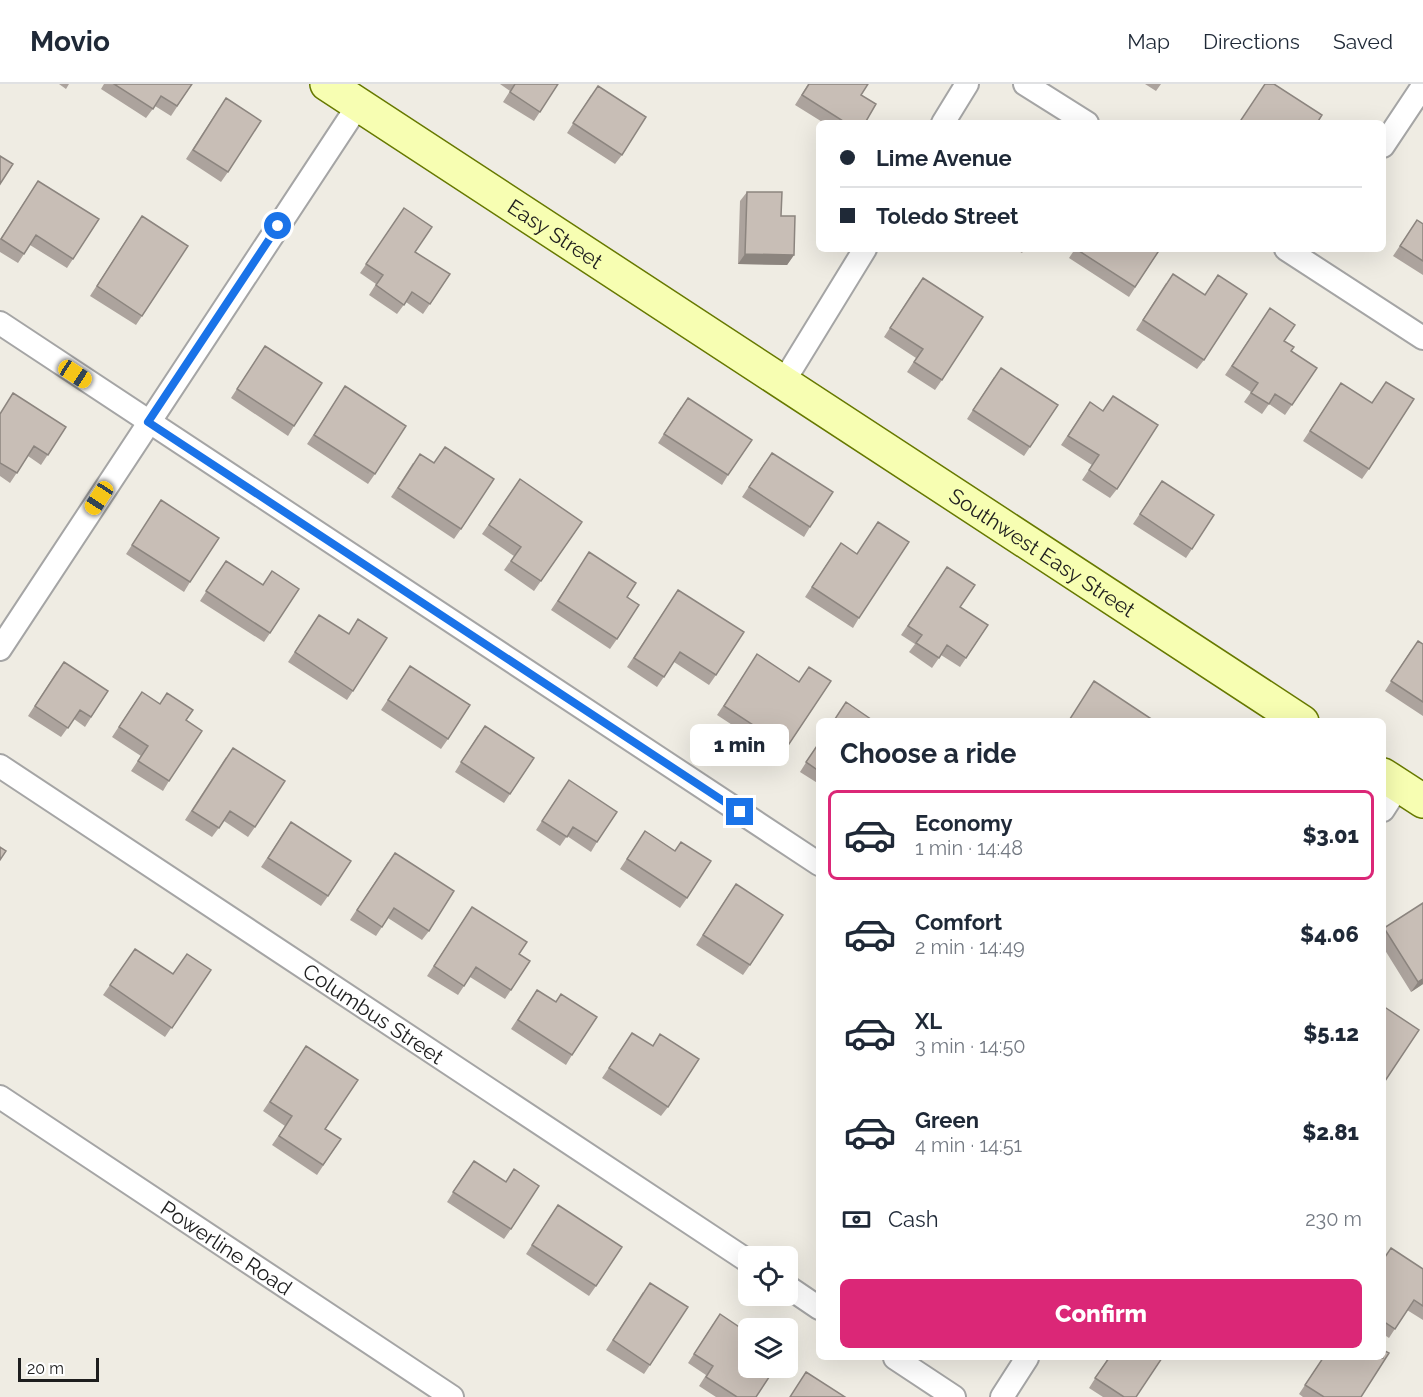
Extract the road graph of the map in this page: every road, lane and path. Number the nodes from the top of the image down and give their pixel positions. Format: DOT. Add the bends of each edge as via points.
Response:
graph roads {
  1 [pos="327,84"];
  2 [pos="967,84"];
  3 [pos="1025,84"];
  4 [pos="1423,86"];
  5 [pos="359,104"];
  6 [pos="945,120"];
  7 [pos="1082,120"];
  8 [pos="1386,142"];
  9 [pos="863,252"];
  10 [pos="1311,256"];
  11 [pos="0,323"];
  12 [pos="1423,338"];
  13 [pos="784,381"];
  14 [pos="148,422"];
  15 [pos="0,649"];
  16 [pos="1296,718"];
  17 [pos="0,765"];
  18 [pos="816,862"];
  19 [pos="0,1097"];
  20 [pos="738,1254"];
  21 [pos="798,1294"];
  22 [pos="816,1306"];
  23 [pos="898,1360"];
  24 [pos="1027,1360"];
  25 [pos="452,1397"];
  26 [pos="954,1397"];
  27 [pos="1002,1397"];
  1 -- 5 [label="street, Easy Street"];
  2 -- 6 [label="street"];
  3 -- 7 [label="street"];
  4 -- 8 [label="street"];
  5 -- 13 [label="street, Easy Street"];
  5 -- 14 [label="street"];
  9 -- 13 [label="street"];
  10 -- 12 [label="street"];
  11 -- 14 [label="street"];
  13 -- 16 [label="street, Southwest Easy Street"];
  14 -- 15 [label="street"];
  14 -- 18 [label="street"];
  17 -- 20 [label="street, Columbus Street"];
  19 -- 25 [label="street, Powerline Road"];
  21 -- 22 [label="street"];
  23 -- 26 [label="street"];
  24 -- 27 [label="street"];
}
